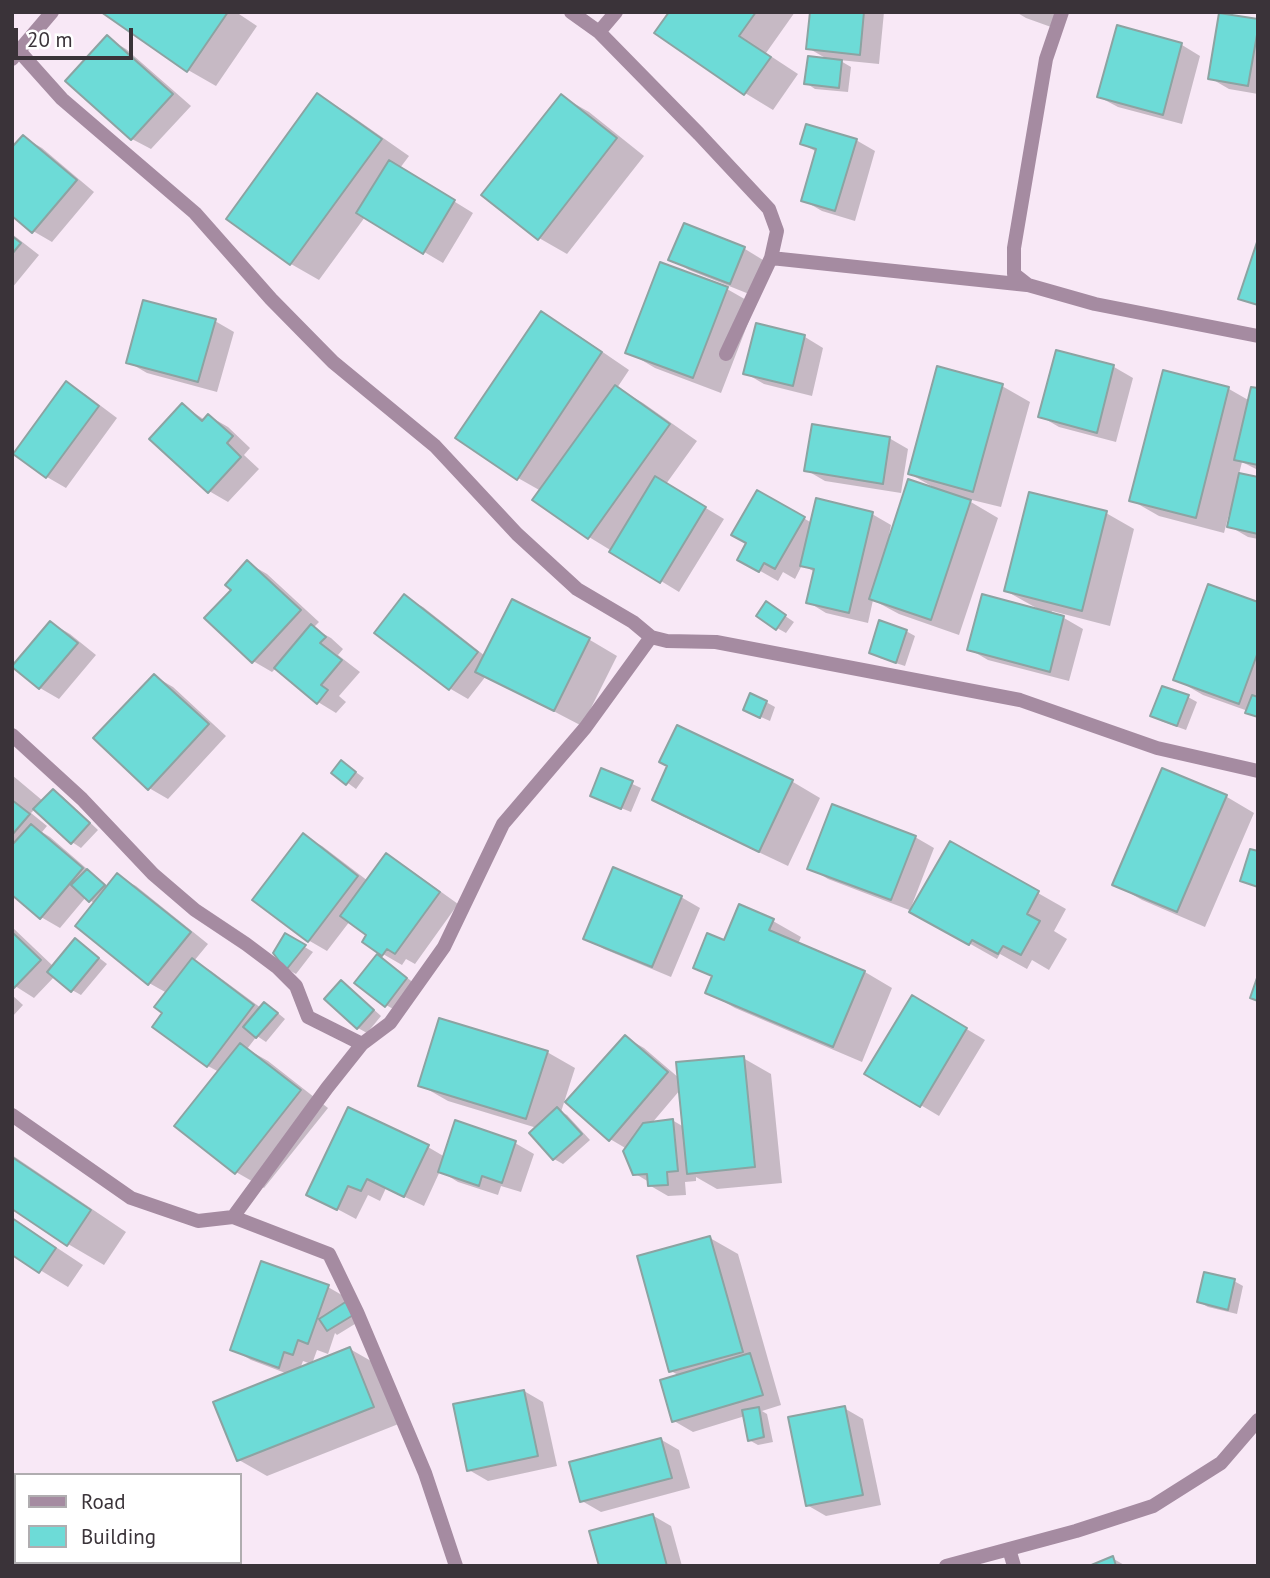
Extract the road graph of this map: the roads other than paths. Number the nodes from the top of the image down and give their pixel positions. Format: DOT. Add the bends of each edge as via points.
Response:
graph roads {
  1 [pos="52,12"];
  2 [pos="571,12"];
  3 [pos="615,12"];
  4 [pos="1062,12"];
  5 [pos="599,32"];
  6 [pos="16,55"];
  7 [pos="771,258"];
  8 [pos="1028,285"];
  9 [pos="1258,336"];
  10 [pos="726,354"];
  11 [pos="651,637"];
  12 [pos="12,735"];
  13 [pos="1258,771"];
  14 [pos="362,1044"];
  15 [pos="12,1115"];
  16 [pos="233,1217"];
  17 [pos="1258,1420"];
  18 [pos="1009,1549"];
  19 [pos="456,1566"];
  20 [pos="946,1566"];
  21 [pos="1014,1566"];
  1 -- 6 [label="street"];
  2 -- 5 [label="street"];
  3 -- 5 [label="street"];
  4 -- 8 [label="street" via="1046,59 1014,248 1014,274"];
  5 -- 7 [label="street" via="769,209 777,231"];
  6 -- 11 [label="street" via="195,213 333,362 435,446 517,534 577,589"];
  7 -- 8 [label="street"];
  7 -- 10 [label="street"];
  8 -- 9 [label="street" via="1095,304"];
  11 -- 13 [label="street" via="716,642 1020,700 1157,748"];
  11 -- 14 [label="street" via="585,728 503,824 444,947 390,1023"];
  12 -- 14 [label="street" via="82,799 153,874 195,910 278,968 296,986 308,1017"];
  14 -- 16 [label="street"];
  15 -- 16 [label="street" via="131,1198 198,1221"];
  16 -- 19 [label="street" via="329,1254 425,1473"];
  17 -- 18 [label="street" via="1221,1463 1153,1506"];
  18 -- 20 [label="street"];
  18 -- 21 [label="street"];
}
